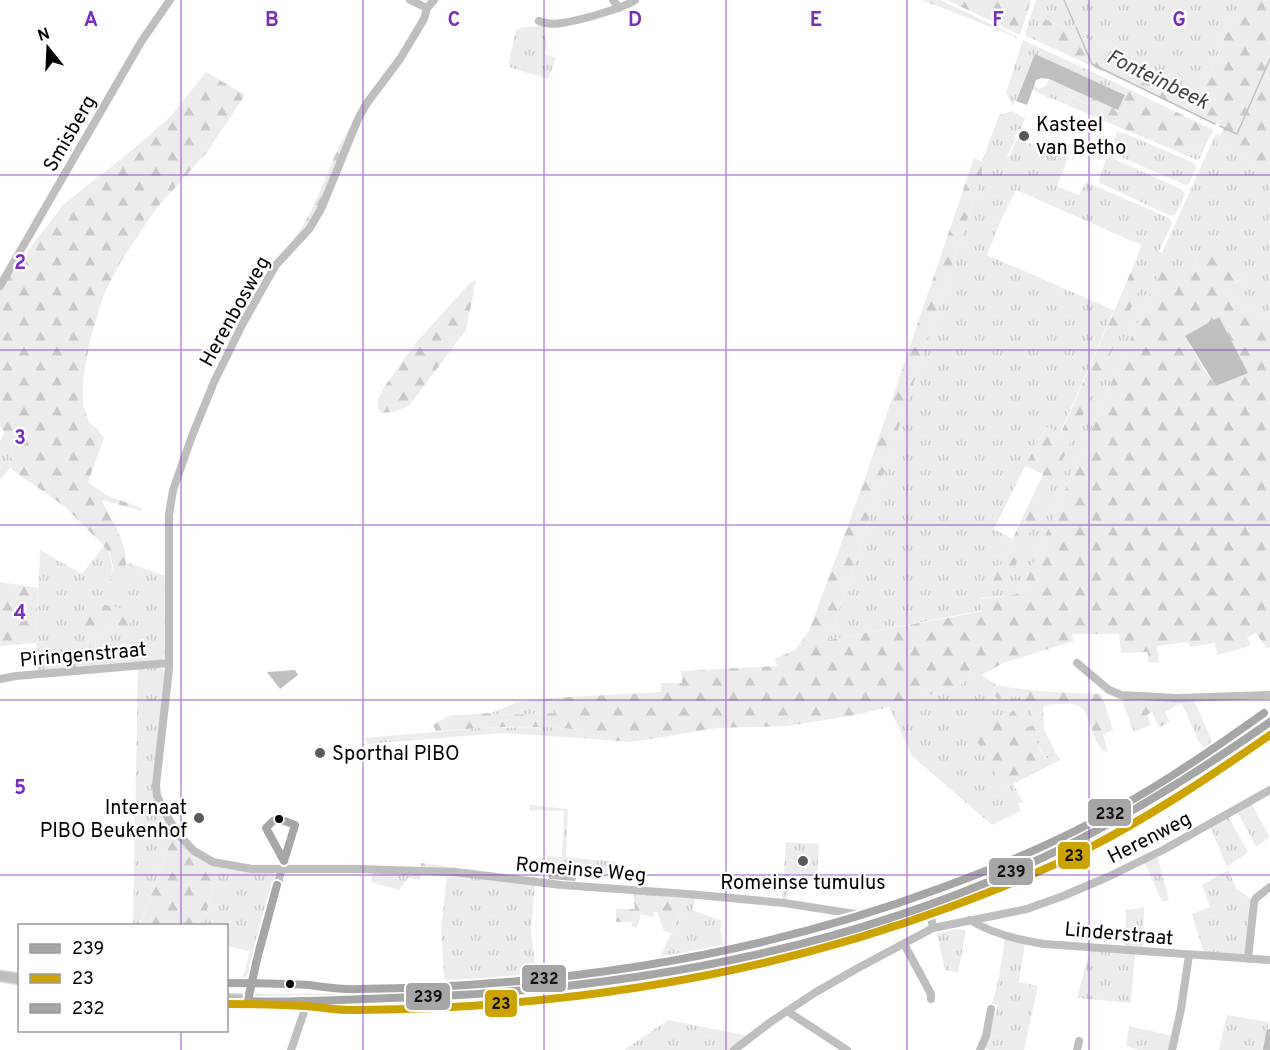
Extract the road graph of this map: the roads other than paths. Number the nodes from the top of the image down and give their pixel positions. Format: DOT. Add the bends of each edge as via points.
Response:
graph roads {
  1 [pos="170,0"];
  2 [pos="410,0"];
  3 [pos="434,0"];
  4 [pos="613,0"];
  5 [pos="635,0"];
  6 [pos="427,8"];
  7 [pos="619,8"];
  8 [pos="539,21"];
  9 [pos="0,286"];
  10 [pos="169,663"];
  11 [pos="1077,663"];
  12 [pos="0,679"];
  13 [pos="1270,695"];
  14 [pos="1270,722"];
  15 [pos="1270,790"];
  16 [pos="282,868"];
  17 [pos="1270,887"];
  18 [pos="929,905"];
  19 [pos="970,920"];
  20 [pos="872,924"];
  21 [pos="933,928"];
  22 [pos="904,944"];
  23 [pos="1189,956"];
  24 [pos="1248,959"];
  25 [pos="1270,960"];
  26 [pos="0,976"];
  27 [pos="18,980"];
  28 [pos="18,981"];
  29 [pos="0,982"];
  30 [pos="228,993"];
  31 [pos="248,997"];
  32 [pos="228,999"];
  33 [pos="931,999"];
  34 [pos="305,1009"];
  35 [pos="991,1009"];
  36 [pos="787,1011"];
  37 [pos="1270,1033"];
  38 [pos="291,1050"];
  39 [pos="734,1050"];
  40 [pos="848,1050"];
  41 [pos="980,1050"];
  42 [pos="1172,1050"];
  43 [pos="1266,1050"];
  1 -- 9 [label="street, Smisberg" via="141,42"];
  2 -- 6 [label="street"];
  3 -- 6 [label="street, Herenbosweg"];
  4 -- 7 [label="street"];
  5 -- 7 [label="street"];
  6 -- 10 [label="street, Herenbosweg" via="406,50 358,119 310,228 276,265 248,315 192,436 173,490 169,515"];
  7 -- 8 [label="street" via="562,23"];
  10 -- 12 [label="street, Piringenstraat"];
  10 -- 16 [label="street, Herenbosweg" via="156,785 168,818 194,852 213,862 252,869"];
  11 -- 13 [label="street" via="1109,690 1121,695"];
  14 -- 18 [label="main road" via="1198,772 1098,831 997,879"];
  15 -- 19 [label="street, Herenweg" via="1110,876 1027,909"];
  16 -- 20 [label="street, Romeinse Weg" via="454,872 732,898 868,916"];
  16 -- 31 [label="street"];
  17 -- 24 [label="street" via="1254,902"];
  18 -- 20 [label="main road"];
  18 -- 21 [label="street"];
  19 -- 21 [label="street, Herenweg"];
  19 -- 23 [label="street, Linderstraat" via="1011,937 1044,944"];
  20 -- 31 [label="main road" via="752,956 562,988 296,1002"];
  21 -- 22 [label="street, Herenweg"];
  22 -- 33 [label="street"];
  22 -- 36 [label="street, Herenweg"];
  23 -- 24 [label="street, Linderstraat"];
  23 -- 42 [label="street"];
  24 -- 25 [label="street, Linderstraat"];
  26 -- 27 [label="main road"];
  28 -- 29 [label="main road"];
  30 -- 31 [label="main road"];
  31 -- 32 [label="main road"];
  34 -- 38 [label="street"];
  35 -- 41 [label="street"];
  36 -- 39 [label="street, Herenweg"];
  36 -- 40 [label="street"];
  37 -- 43 [label="street"];
}
